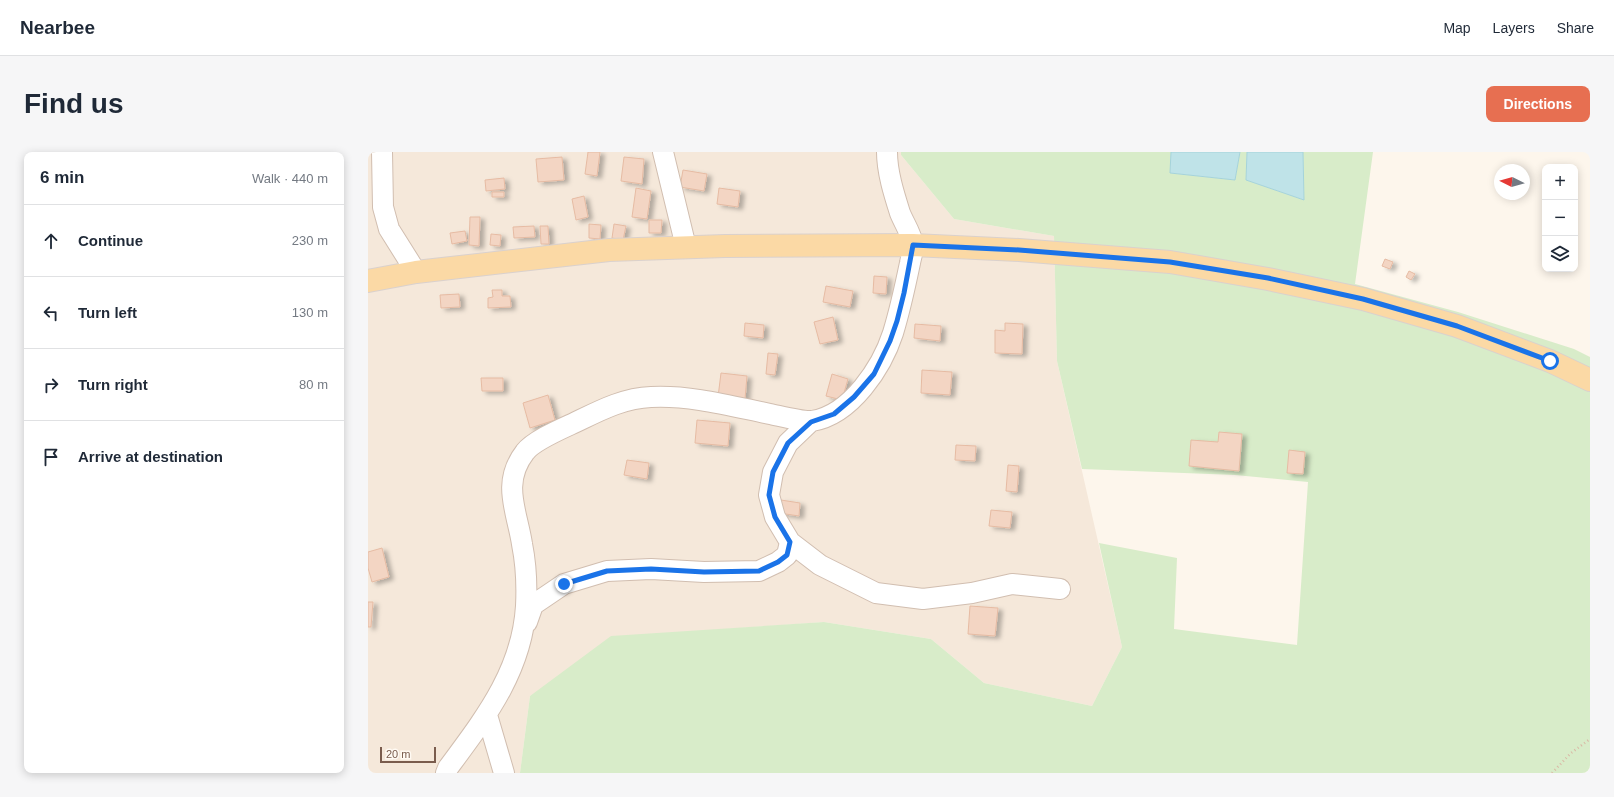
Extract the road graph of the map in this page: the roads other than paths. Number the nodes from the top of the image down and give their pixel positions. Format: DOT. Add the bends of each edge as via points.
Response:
graph roads {
  1 [pos="382,152"];
  2 [pos="663,152"];
  3 [pos="887,152"];
  4 [pos="913,245"];
  5 [pos="686,247"];
  6 [pos="416,272"];
  7 [pos="368,281"];
  8 [pos="1590,380"];
  9 [pos="811,422"];
  10 [pos="790,542"];
  11 [pos="1060,589"];
  12 [pos="521,638"];
  13 [pos="487,716"];
  14 [pos="446,773"];
  15 [pos="504,773"];
  1 -- 6 [label="street" via="383,207 389,229"];
  2 -- 5 [label="street"];
  3 -- 4 [label="street" via="887,162 900,213"];
  4 -- 5 [label="main road"];
  4 -- 8 [label="main road" via="1019,250 1170,262 1268,278 1363,299 1457,326 1550,361"];
  4 -- 9 [label="street" via="895,328 874,374 854,397 834,414"];
  5 -- 6 [label="main road" via="609,250"];
  6 -- 7 [label="main road"];
  9 -- 10 [label="street" via="788,443 773,472 769,495 775,517"];
  9 -- 12 [label="street" via="688,398 650,397 624,401 602,409 526,450 515,470 512,495 526,576 526,607"];
  10 -- 11 [label="street" via="820,564 876,593 923,599 972,593 1012,584"];
  10 -- 12 [label="street" via="787,555 759,571 607,571 564,584 533,605"];
  12 -- 13 [label="street" via="504,685"];
  13 -- 14 [label="street"];
  13 -- 15 [label="street"];
}
